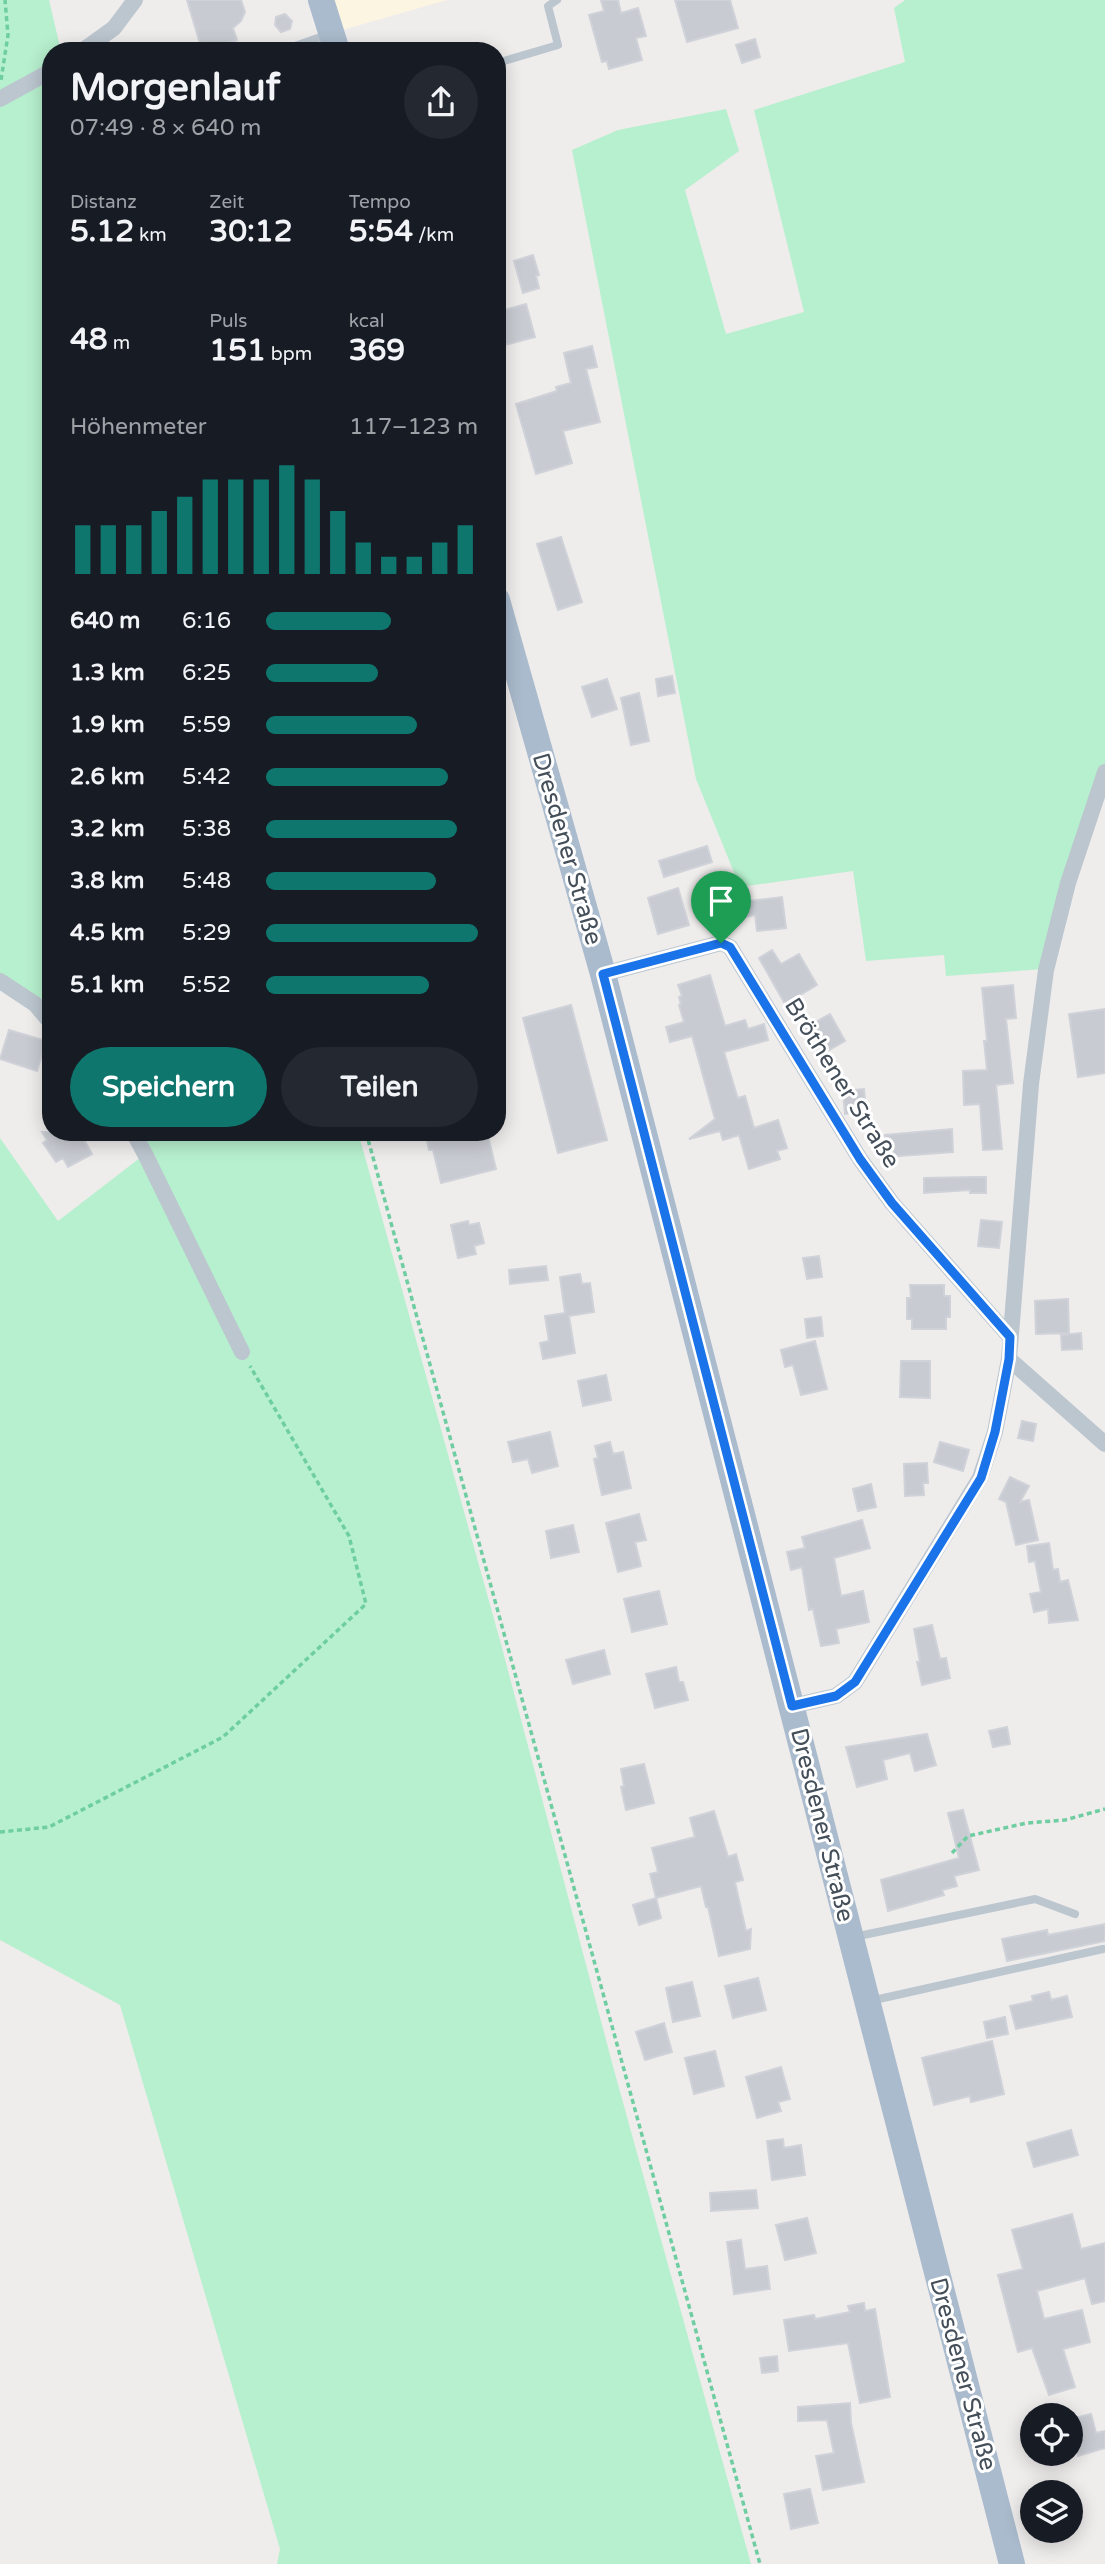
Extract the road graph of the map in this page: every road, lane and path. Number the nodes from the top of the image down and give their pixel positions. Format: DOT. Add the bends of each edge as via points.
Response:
graph roads {
  1 [pos="5,0"];
  2 [pos="135,0"];
  3 [pos="321,0"];
  4 [pos="557,0"];
  5 [pos="95,42"];
  6 [pos="334,42"];
  7 [pos="506,60"];
  8 [pos="42,76"];
  9 [pos="0,86"];
  10 [pos="0,99"];
  11 [pos="506,632"];
  12 [pos="1105,772"];
  13 [pos="603,974"];
  14 [pos="0,981"];
  15 [pos="42,1012"];
  16 [pos="138,1141"];
  17 [pos="368,1141"];
  18 [pos="1010,1337"];
  19 [pos="242,1352"];
  20 [pos="1009,1359"];
  21 [pos="1105,1444"];
  22 [pos="792,1706"];
  23 [pos="1105,1809"];
  24 [pos="0,1832"];
  25 [pos="952,1853"];
  26 [pos="1075,1913"];
  27 [pos="851,1938"];
  28 [pos="1103,1949"];
  29 [pos="867,2001"];
  30 [pos="760,2564"];
  31 [pos="1012,2564"];
  1 -- 9 [label="path" via="8,35"];
  2 -- 5 [label="street" via="114,28"];
  3 -- 6 [label="main road"];
  4 -- 7 [label="lane" via="548,6 558,45"];
  8 -- 10 [label="street"];
  11 -- 13 [label="main road, Dresdener Straße"];
  12 -- 18 [label="street" via="1068,883 1046,970 1031,1084"];
  13 -- 18 [label="street, Bröthener Straße" via="721,943 730,947 860,1159 892,1203"];
  13 -- 22 [label="main road, Dresdener Straße"];
  14 -- 15 [label="street"];
  16 -- 19 [label="street"];
  17 -- 30 [label="path"];
  18 -- 20 [label="street"];
  19 -- 24 [label="path" via="349,1536 366,1604 223,1737 49,1827"];
  20 -- 21 [label="street"];
  20 -- 22 [label="street" via="981,1478 855,1682 836,1696"];
  22 -- 27 [label="main road, Dresdener Straße"];
  23 -- 25 [label="path" via="968,1836"];
  26 -- 27 [label="lane" via="1035,1899"];
  27 -- 29 [label="main road, Dresdener Straße"];
  28 -- 29 [label="lane"];
  29 -- 31 [label="main road, Dresdener Straße"];
}
